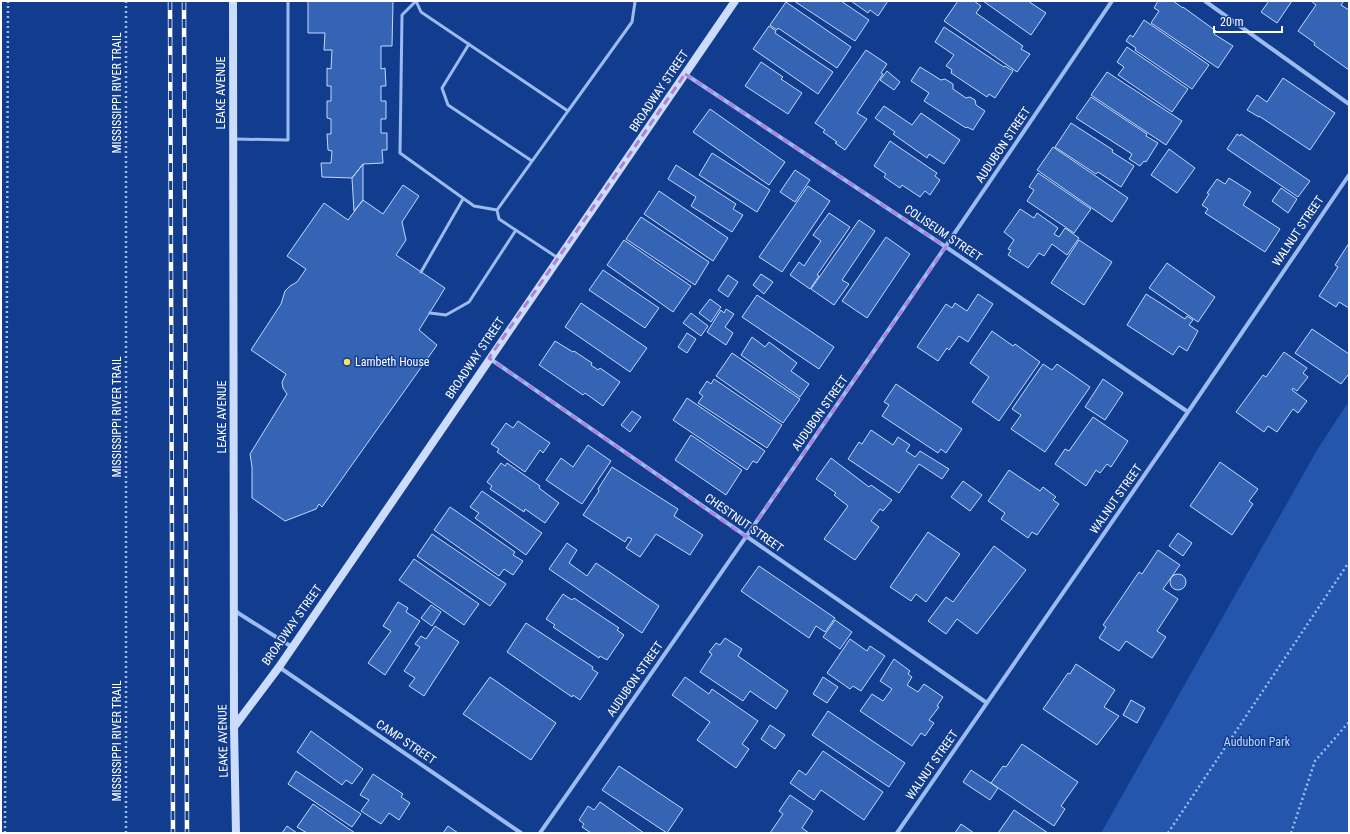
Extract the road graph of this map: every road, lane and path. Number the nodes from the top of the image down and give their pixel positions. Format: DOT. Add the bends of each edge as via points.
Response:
graph roads {
  1 [pos="8,1"];
  2 [pos="126,1"];
  3 [pos="233,1"];
  4 [pos="288,1"];
  5 [pos="416,1"];
  6 [pos="634,1"];
  7 [pos="736,1"];
  8 [pos="1112,1"];
  9 [pos="1205,1"];
  10 [pos="469,44"];
  11 [pos="685,74"];
  12 [pos="1349,104"];
  13 [pos="568,111"];
  14 [pos="233,139"];
  15 [pos="532,162"];
  16 [pos="1349,175"];
  17 [pos="463,199"];
  18 [pos="497,210"];
  19 [pos="516,230"];
  20 [pos="946,247"];
  21 [pos="558,258"];
  22 [pos="421,272"];
  23 [pos="430,313"];
  24 [pos="489,358"];
  25 [pos="1188,412"];
  26 [pos="746,537"];
  27 [pos="1349,562"];
  28 [pos="234,611"];
  29 [pos="292,647"];
  30 [pos="279,666"];
  31 [pos="987,703"];
  32 [pos="1349,722"];
  33 [pos="234,727"];
  34 [pos="6,833"];
  35 [pos="126,833"];
  36 [pos="236,833"];
  37 [pos="521,833"];
  38 [pos="540,833"];
  39 [pos="897,833"];
  40 [pos="1168,833"];
  41 [pos="1291,833"];
  1 -- 34 [label="path"];
  2 -- 35 [label="path, MISSISSIPPI RIVER TRAIL"];
  3 -- 14 [label="street, LEAKE AVENUE"];
  4 -- 14 [label="lane" via="288,140"];
  5 -- 10 [label="lane" via="421,12"];
  5 -- 17 [label="lane" via="402,15 400,153"];
  6 -- 13 [label="lane" via="632,22"];
  7 -- 11 [label="street, BROADWAY STREET"];
  8 -- 20 [label="street, AUDUBON STREET"];
  9 -- 12 [label="street"];
  10 -- 13 [label="lane"];
  10 -- 15 [label="lane" via="442,88 448,105"];
  11 -- 20 [label="street, COLISEUM STREET"];
  11 -- 21 [label="street, BROADWAY STREET"];
  13 -- 15 [label="lane"];
  14 -- 28 [label="street, LEAKE AVENUE"];
  15 -- 18 [label="lane"];
  16 -- 25 [label="street, WALNUT STREET"];
  17 -- 18 [label="lane" via="474,206"];
  17 -- 22 [label="lane"];
  18 -- 19 [label="lane" via="499,219"];
  19 -- 21 [label="lane"];
  19 -- 23 [label="lane" via="469,302 446,315"];
  20 -- 25 [label="street, COLISEUM STREET"];
  20 -- 26 [label="street, AUDUBON STREET"];
  21 -- 24 [label="street, BROADWAY STREET"];
  24 -- 26 [label="street, CHESTNUT STREET"];
  24 -- 29 [label="street, BROADWAY STREET"];
  25 -- 31 [label="street, WALNUT STREET"];
  26 -- 31 [label="street, CHESTNUT STREET"];
  26 -- 38 [label="street, AUDUBON STREET"];
  27 -- 40 [label="path"];
  28 -- 29 [label="street"];
  28 -- 33 [label="street, LEAKE AVENUE"];
  29 -- 30 [label="street, BROADWAY STREET"];
  30 -- 33 [label="street, BROADWAY STREET"];
  30 -- 37 [label="street, CAMP STREET"];
  31 -- 39 [label="street, WALNUT STREET"];
  32 -- 41 [label="path" via="1315,761"];
  33 -- 36 [label="street, LEAKE AVENUE"];
}
